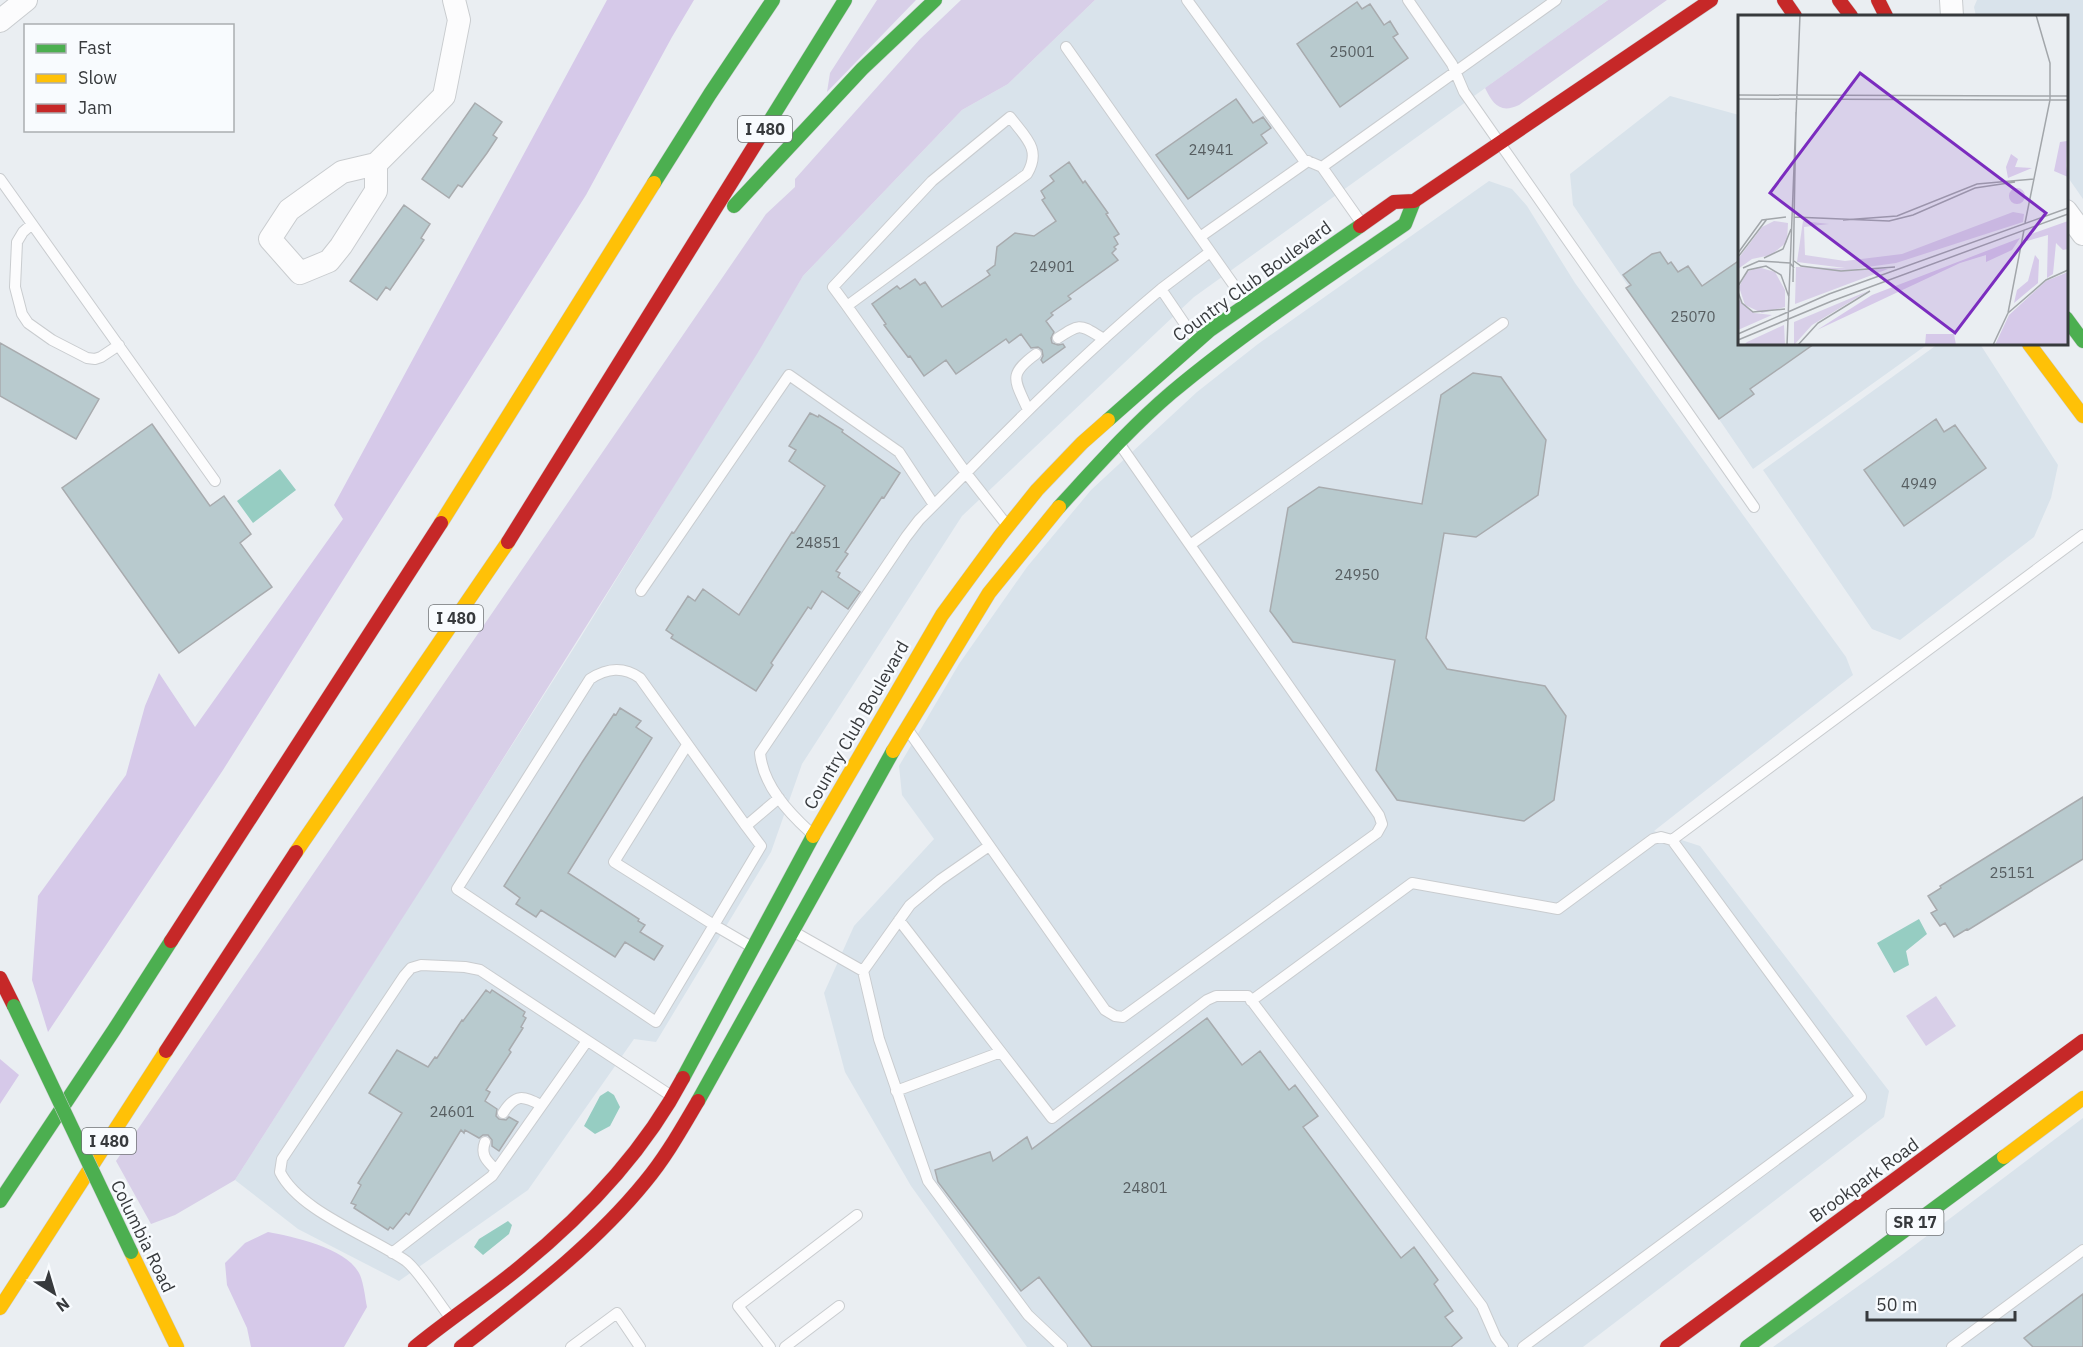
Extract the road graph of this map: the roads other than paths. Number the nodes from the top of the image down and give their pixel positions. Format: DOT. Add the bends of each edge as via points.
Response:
graph roads {
  1 [pos="26,0"];
  2 [pos="454,0"];
  3 [pos="756,0"];
  4 [pos="773,0"];
  5 [pos="845,0"];
  6 [pos="935,0"];
  7 [pos="1187,0"];
  8 [pos="1408,0"];
  9 [pos="1556,0"];
  10 [pos="1711,0"];
  11 [pos="1784,0"];
  12 [pos="1839,0"];
  13 [pos="1878,0"];
  14 [pos="1951,0"];
  15 [pos="1794,15"];
  16 [pos="1850,15"];
  17 [pos="1886,15"];
  18 [pos="1952,15"];
  19 [pos="0,21"];
  20 [pos="1066,46"];
  21 [pos="1455,74"];
  22 [pos="710,94"];
  23 [pos="1500,144"];
  24 [pos="1308,161"];
  25 [pos="376,164"];
  26 [pos="1322,167"];
  27 [pos="0,179"];
  28 [pos="1414,201"];
  29 [pos="2068,212"];
  30 [pos="32,224"];
  31 [pos="1362,224"];
  32 [pos="2083,234"];
  33 [pos="1200,237"];
  34 [pos="1210,252"];
  35 [pos="686,257"];
  36 [pos="1161,289"];
  37 [pos="1247,304"];
  38 [pos="847,306"];
  39 [pos="2068,319"];
  40 [pos="1503,323"];
  41 [pos="1058,338"];
  42 [pos="1104,339"];
  43 [pos="2083,341"];
  44 [pos="119,345"];
  45 [pos="2030,345"];
  46 [pos="1203,351"];
  47 [pos="1036,354"];
  48 [pos="1028,410"];
  49 [pos="2083,416"];
  50 [pos="1119,443"];
  51 [pos="966,473"];
  52 [pos="215,481"];
  53 [pos="934,505"];
  54 [pos="1754,507"];
  55 [pos="1007,526"];
  56 [pos="2083,535"];
  57 [pos="1190,545"];
  58 [pos="642,591"];
  59 [pos="906,727"];
  60 [pos="687,745"];
  61 [pos="779,798"];
  62 [pos="746,826"];
  63 [pos="814,836"];
  64 [pos="1672,840"];
  65 [pos="989,846"];
  66 [pos="898,920"];
  67 [pos="714,925"];
  68 [pos="781,925"];
  69 [pos="765,954"];
  70 [pos="863,971"];
  71 [pos="0,978"];
  72 [pos="1251,1001"];
  73 [pos="587,1041"];
  74 [pos="2083,1041"];
  75 [pos="1001,1052"];
  76 [pos="896,1090"];
  77 [pos="673,1097"];
  78 [pos="2083,1098"];
  79 [pos="541,1105"];
  80 [pos="693,1110"];
  81 [pos="503,1113"];
  82 [pos="485,1142"];
  83 [pos="496,1170"];
  84 [pos="0,1201"];
  85 [pos="857,1215"];
  86 [pos="2083,1250"];
  87 [pos="392,1253"];
  88 [pos="839,1306"];
  89 [pos="0,1308"];
  90 [pos="452,1320"];
  91 [pos="177,1347"];
  92 [pos="415,1347"];
  93 [pos="461,1347"];
  94 [pos="571,1347"];
  95 [pos="640,1347"];
  96 [pos="770,1347"];
  97 [pos="785,1347"];
  98 [pos="1062,1347"];
  99 [pos="1503,1347"];
  100 [pos="1523,1347"];
  101 [pos="1667,1347"];
  102 [pos="1747,1347"];
  103 [pos="1952,1347"];
  1 -- 19 [label="street"];
  2 -- 25 [label="street" via="459,20 444,96"];
  3 -- 22 [label="main road"];
  4 -- 22 [label="main road"];
  5 -- 35 [label="main road, I 480"];
  6 -- 35 [label="main road" via="862,69"];
  7 -- 24 [label="lane"];
  8 -- 21 [label="lane"];
  9 -- 21 [label="lane"];
  10 -- 23 [label="main road, Country Club Boulevard"];
  11 -- 15 [label="main road"];
  12 -- 16 [label="main road"];
  13 -- 17 [label="main road"];
  14 -- 18 [label="street"];
  20 -- 33 [label="lane"];
  21 -- 23 [label="lane"];
  21 -- 26 [label="lane"];
  22 -- 84 [label="main road" via="434,534"];
  23 -- 28 [label="main road, Country Club Boulevard"];
  23 -- 54 [label="lane"];
  24 -- 26 [label="lane"];
  24 -- 33 [label="lane"];
  25 -- 25 [label="street" via="342,172 288,210 270,239 300,273 329,261 341,246 376,191"];
  26 -- 31 [label="lane"];
  27 -- 30 [label="lane"];
  28 -- 31 [label="main road, Country Club Boulevard" via="1394,202"];
  28 -- 46 [label="main road, Country Club Boulevard" via="1405,224 1254,327"];
  29 -- 32 [label="street"];
  30 -- 44 [label="lane"];
  30 -- 44 [label="lane" via="17,242 15,287 28,323 87,358 101,357"];
  31 -- 37 [label="main road, Country Club Boulevard"];
  33 -- 34 [label="lane"];
  34 -- 36 [label="lane"];
  34 -- 37 [label="lane"];
  35 -- 89 [label="main road, I 480" via="505,547 290,860"];
  36 -- 42 [label="lane"];
  36 -- 46 [label="lane"];
  37 -- 46 [label="main road, Country Club Boulevard"];
  38 -- 38 [label="lane" via="1028,174 1035,158 1033,149 1010,117 932,181 833,287"];
  38 -- 51 [label="lane"];
  39 -- 43 [label="main road"];
  40 -- 57 [label="lane"];
  41 -- 42 [label="lane" via="1081,326"];
  42 -- 48 [label="lane"];
  44 -- 52 [label="lane"];
  45 -- 49 [label="main road"];
  46 -- 50 [label="main road, Country Club Boulevard" via="1170,394"];
  46 -- 55 [label="main road, Country Club Boulevard" via="1082,443"];
  47 -- 48 [label="lane" via="1018,369 1015,377"];
  48 -- 51 [label="lane"];
  50 -- 57 [label="lane"];
  50 -- 59 [label="main road, Country Club Boulevard" via="1047,520 989,592"];
  51 -- 53 [label="lane"];
  51 -- 55 [label="lane"];
  53 -- 58 [label="lane" via="899,452 789,375"];
  53 -- 61 [label="lane" via="906,537 760,753"];
  55 -- 63 [label="main road, Country Club Boulevard" via="942,615"];
  56 -- 64 [label="lane"];
  57 -- 65 [label="lane" via="1379,815 1382,824 1377,833 1123,1017 1105,1010"];
  59 -- 65 [label="lane"];
  59 -- 68 [label="main road, Country Club Boulevard"];
  60 -- 62 [label="lane"];
  60 -- 67 [label="lane" via="614,862"];
  60 -- 67 [label="lane" via="640,678 620,668 598,673 590,679 457,889 656,1022"];
  61 -- 62 [label="lane"];
  61 -- 63 [label="lane"];
  62 -- 67 [label="lane" via="761,846"];
  63 -- 68 [label="main road, Country Club Boulevard"];
  64 -- 72 [label="lane" via="1653,839 1558,909 1412,883"];
  64 -- 100 [label="lane" via="1861,1097"];
  65 -- 66 [label="lane" via="940,880"];
  66 -- 70 [label="lane"];
  66 -- 75 [label="lane"];
  67 -- 69 [label="lane"];
  68 -- 69 [label="main road, Country Club Boulevard"];
  68 -- 69 [label="main road, Country Club Boulevard"];
  68 -- 70 [label="lane"];
  69 -- 77 [label="main road, Country Club Boulevard"];
  69 -- 80 [label="main road, Country Club Boulevard"];
  70 -- 76 [label="lane"];
  71 -- 91 [label="main road, Columbia Road, bridge"];
  72 -- 75 [label="lane" via="1248,996 1231,994 1207,1000 1052,1118"];
  72 -- 99 [label="lane" via="1476,1298"];
  73 -- 77 [label="lane"];
  73 -- 79 [label="lane"];
  73 -- 87 [label="lane" via="480,970 421,965 411,968 282,1158 280,1172 290,1189 306,1203"];
  74 -- 101 [label="main road, Brookpark Road / SR 17"];
  75 -- 76 [label="lane"];
  76 -- 98 [label="lane" via="928,1181 1028,1315"];
  77 -- 80 [label="lane"];
  77 -- 90 [label="main road, Country Club Boulevard" via="642,1145 587,1207"];
  78 -- 102 [label="main road, SR 17"];
  79 -- 81 [label="lane" via="521,1098 508,1104"];
  79 -- 83 [label="lane"];
  80 -- 93 [label="main road, Country Club Boulevard" via="646,1181 601,1230 553,1275"];
  82 -- 83 [label="lane" via="483,1156"];
  83 -- 87 [label="lane"];
  85 -- 96 [label="lane" via="738,1306"];
  86 -- 103 [label="lane"];
  87 -- 90 [label="lane" via="408,1263"];
  88 -- 97 [label="lane"];
  90 -- 92 [label="main road, Country Club Boulevard"];
  94 -- 95 [label="lane" via="617,1313"];
}
